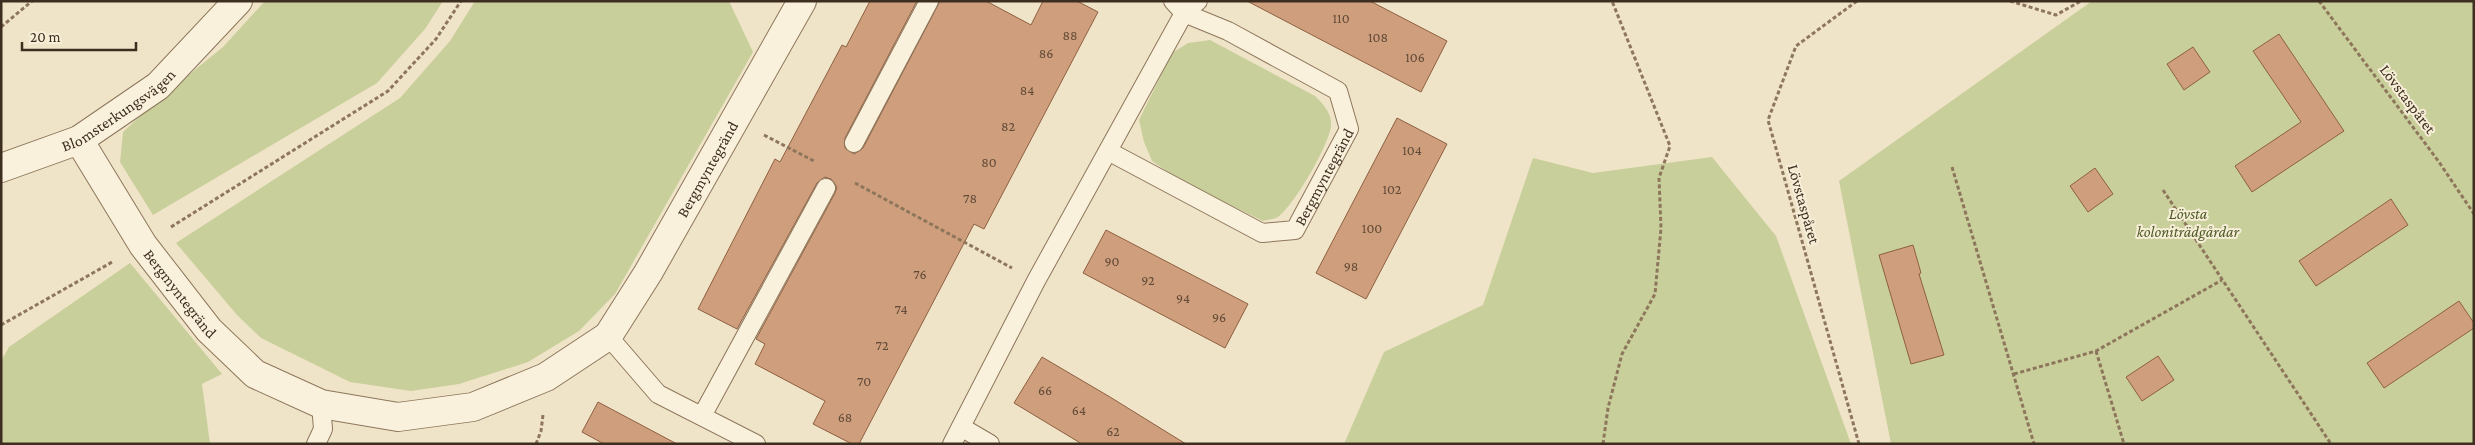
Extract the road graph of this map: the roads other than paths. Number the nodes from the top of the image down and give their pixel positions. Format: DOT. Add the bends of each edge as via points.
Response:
graph roads {
  1 [pos="238,1"];
  2 [pos="802,1"];
  3 [pos="929,1"];
  4 [pos="1198,1"];
  5 [pos="1179,7"];
  6 [pos="79,140"];
  7 [pos="854,143"];
  8 [pos="1108,151"];
  9 [pos="1,168"];
  10 [pos="826,188"];
  11 [pos="608,336"];
  12 [pos="321,404"];
  13 [pos="702,416"];
  14 [pos="961,427"];
  15 [pos="316,444"];
  16 [pos="756,444"];
  17 [pos="952,444"];
  18 [pos="990,444"];
  1 -- 6 [label="street, Blomsterkungsvägen" via="158,86"];
  2 -- 11 [label="street, Bergmyntegränd" via="648,273"];
  3 -- 7 [label="lane"];
  4 -- 5 [label="lane"];
  5 -- 8 [label="lane"];
  5 -- 8 [label="lane, Bergmyntegränd" via="1338,91 1349,129 1295,230 1262,233"];
  6 -- 9 [label="street, Blomsterkungsvägen"];
  6 -- 12 [label="street, Bergmyntegränd" via="143,244 209,330 255,374"];
  8 -- 14 [label="lane"];
  10 -- 13 [label="lane"];
  11 -- 12 [label="street, Bergmyntegränd" via="546,377 473,407 398,417"];
  11 -- 13 [label="lane" via="658,394"];
  12 -- 15 [label="lane" via="323,429"];
  13 -- 16 [label="lane"];
  14 -- 17 [label="lane"];
  14 -- 18 [label="lane"];
}
